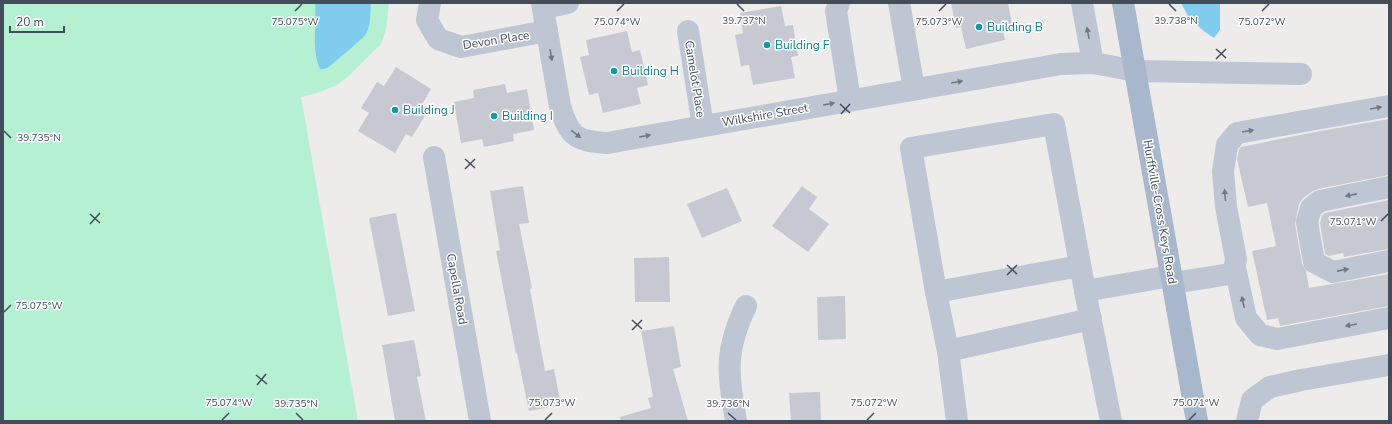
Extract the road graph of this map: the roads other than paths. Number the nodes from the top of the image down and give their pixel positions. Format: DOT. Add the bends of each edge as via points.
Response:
graph roads {
  1 [pos="430,3"];
  2 [pos="568,3"];
  3 [pos="839,3"];
  4 [pos="899,3"];
  5 [pos="1082,3"];
  6 [pos="1123,3"];
  7 [pos="542,5"];
  8 [pos="547,31"];
  9 [pos="688,31"];
  10 [pos="1093,63"];
  11 [pos="1136,70"];
  12 [pos="1301,74"];
  13 [pos="914,89"];
  14 [pos="850,100"];
  15 [pos="1389,106"];
  16 [pos="703,126"];
  17 [pos="434,157"];
  18 [pos="1389,187"];
  19 [pos="1389,261"];
  20 [pos="1080,266"];
  21 [pos="1235,267"];
  22 [pos="1172,279"];
  23 [pos="1085,291"];
  24 [pos="936,292"];
  25 [pos="746,306"];
  26 [pos="1389,318"];
  27 [pos="1091,319"];
  28 [pos="948,351"];
  29 [pos="1389,365"];
  30 [pos="480,421"];
  31 [pos="736,421"];
  32 [pos="957,421"];
  33 [pos="1111,421"];
  34 [pos="1197,421"];
  35 [pos="1247,421"];
  1 -- 8 [label="street, Devon Place" via="427,20 438,39 461,48"];
  2 -- 7 [label="street"];
  3 -- 14 [label="street" via="836,11"];
  4 -- 13 [label="street"];
  10 -- 5 [label="street, one-way"];
  6 -- 11 [label="main road, Hurffville-Cross Keys Road"];
  7 -- 8 [label="street, Wilkshire Street"];
  8 -- 16 [label="street, Wilkshire Street, one-way" via="560,106 565,122 574,134 589,142 607,143"];
  9 -- 16 [label="street, Camelot Place"];
  10 -- 11 [label="street, Wilkshire Street"];
  13 -- 10 [label="street, Wilkshire Street, one-way" via="1061,64"];
  11 -- 12 [label="street, Wilkshire Street"];
  11 -- 22 [label="main road, Hurffville-Cross Keys Road"];
  13 -- 14 [label="street, Wilkshire Street"];
  16 -- 14 [label="street, Wilkshire Street, one-way"];
  21 -- 15 [label="street, one-way" via="1223,171 1227,145 1237,133"];
  17 -- 30 [label="street, Capella Road"];
  18 -- 19 [label="street, one-way" via="1320,201 1311,208 1307,222 1314,262 1333,272"];
  20 -- 23 [label="street"];
  20 -- 24 [label="street"];
  20 -- 24 [label="street" via="1054,124 911,148"];
  21 -- 22 [label="street" via="1234,272 1230,274"];
  26 -- 21 [label="street, one-way" via="1277,339 1260,335 1246,318"];
  22 -- 23 [label="street"];
  22 -- 34 [label="main road, Hurffville-Cross Keys Road"];
  23 -- 27 [label="street"];
  24 -- 28 [label="street"];
  25 -- 31 [label="street" via="734,334 729,362 729,380"];
  27 -- 28 [label="street"];
  27 -- 33 [label="street"];
  28 -- 32 [label="street"];
  29 -- 35 [label="street" via="1270,387 1252,400"];
}
